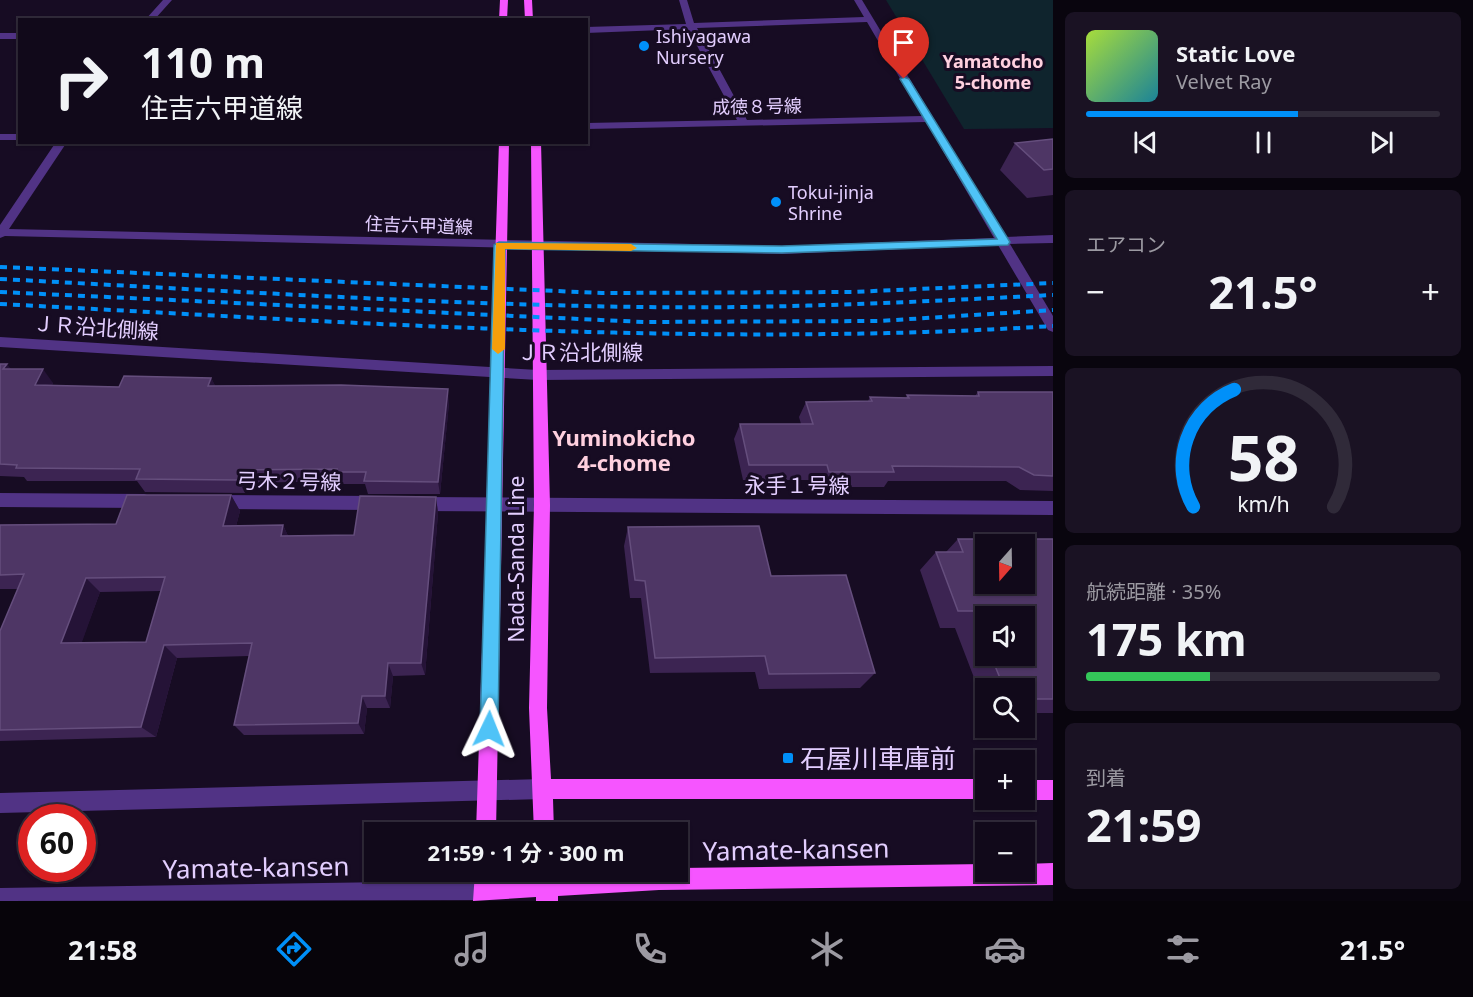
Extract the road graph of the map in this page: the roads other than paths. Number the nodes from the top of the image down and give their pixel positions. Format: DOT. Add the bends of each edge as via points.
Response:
graph roads {
  1 [pos="168,0"];
  2 [pos="504,0"];
  3 [pos="528,0"];
  4 [pos="683,0"];
  5 [pos="858,0"];
  6 [pos="151,18"];
  7 [pos="503,18"];
  8 [pos="529,18"];
  9 [pos="870,19"];
  10 [pos="691,26"];
  11 [pos="588,30"];
  12 [pos="0,36"];
  13 [pos="18,36"];
  14 [pos="928,119"];
  15 [pos="744,123"];
  16 [pos="588,126"];
  17 [pos="0,137"];
  18 [pos="18,137"];
  19 [pos="61,144"];
  20 [pos="504,144"];
  21 [pos="536,144"];
  22 [pos="1,233"];
  23 [pos="1053,239"];
  24 [pos="1004,242"];
  25 [pos="499,245"];
  26 [pos="539,246"];
  27 [pos="1053,327"];
  28 [pos="0,342"];
  29 [pos="1053,371"];
  30 [pos="498,373"];
  31 [pos="538,375"];
  32 [pos="0,500"];
  33 [pos="165,501"];
  34 [pos="200,502"];
  35 [pos="495,504"];
  36 [pos="542,505"];
  37 [pos="1053,508"];
  38 [pos="542,789"];
  39 [pos="975,789"];
  40 [pos="487,790"];
  41 [pos="1035,790"];
  42 [pos="1053,790"];
  43 [pos="0,803"];
  44 [pos="486,822"];
  45 [pos="544,822"];
  46 [pos="1053,874"];
  47 [pos="547,886"];
  48 [pos="484,887"];
  49 [pos="0,899"];
  1 -- 6 [label="street"];
  2 -- 7 [label="main road"];
  3 -- 8 [label="main road"];
  4 -- 10 [label="street"];
  5 -- 9 [label="street"];
  9 -- 10 [label="street"];
  9 -- 14 [label="street"];
  10 -- 11 [label="street"];
  10 -- 15 [label="street"];
  12 -- 13 [label="street"];
  14 -- 15 [label="street, 成徳８号線"];
  14 -- 24 [label="street"];
  15 -- 16 [label="street, 成徳８号線"];
  17 -- 18 [label="street"];
  19 -- 22 [label="street"];
  20 -- 25 [label="main road, Nada-Sanda Line"];
  21 -- 26 [label="main road, Nada-Sanda Line"];
  22 -- 25 [label="street, 住吉六甲道線"];
  23 -- 24 [label="street, 住吉六甲道線"];
  24 -- 26 [label="street, 住吉六甲道線" via="782,250"];
  24 -- 27 [label="street"];
  25 -- 26 [label="street, 住吉六甲道線"];
  25 -- 30 [label="main road, Nada-Sanda Line"];
  26 -- 31 [label="main road, Nada-Sanda Line"];
  28 -- 30 [label="street, ＪＲ沿北側線"];
  29 -- 31 [label="street, ＪＲ沿北側線"];
  30 -- 31 [label="street, ＪＲ沿北側線"];
  30 -- 35 [label="main road, Nada-Sanda Line"];
  31 -- 36 [label="main road, Nada-Sanda Line"];
  32 -- 33 [label="street"];
  34 -- 35 [label="street, 弓木２号線"];
  35 -- 36 [label="street, 弓木２号線"];
  35 -- 40 [label="main road, Nada-Sanda Line"];
  36 -- 37 [label="street, 永手１号線"];
  36 -- 38 [label="main road, Nada-Sanda Line" via="538,708"];
  38 -- 39 [label="main road"];
  38 -- 40 [label="street"];
  38 -- 45 [label="main road, Nada-Sanda Line"];
  40 -- 43 [label="street"];
  40 -- 44 [label="main road, Nada-Sanda Line"];
  41 -- 42 [label="main road"];
  46 -- 47 [label="main road, Yamate-kansen" via="659,879"];
  47 -- 48 [label="main road, Yamate-kansen"];
  48 -- 49 [label="street, Yamate-kansen" via="390,893"];
}
